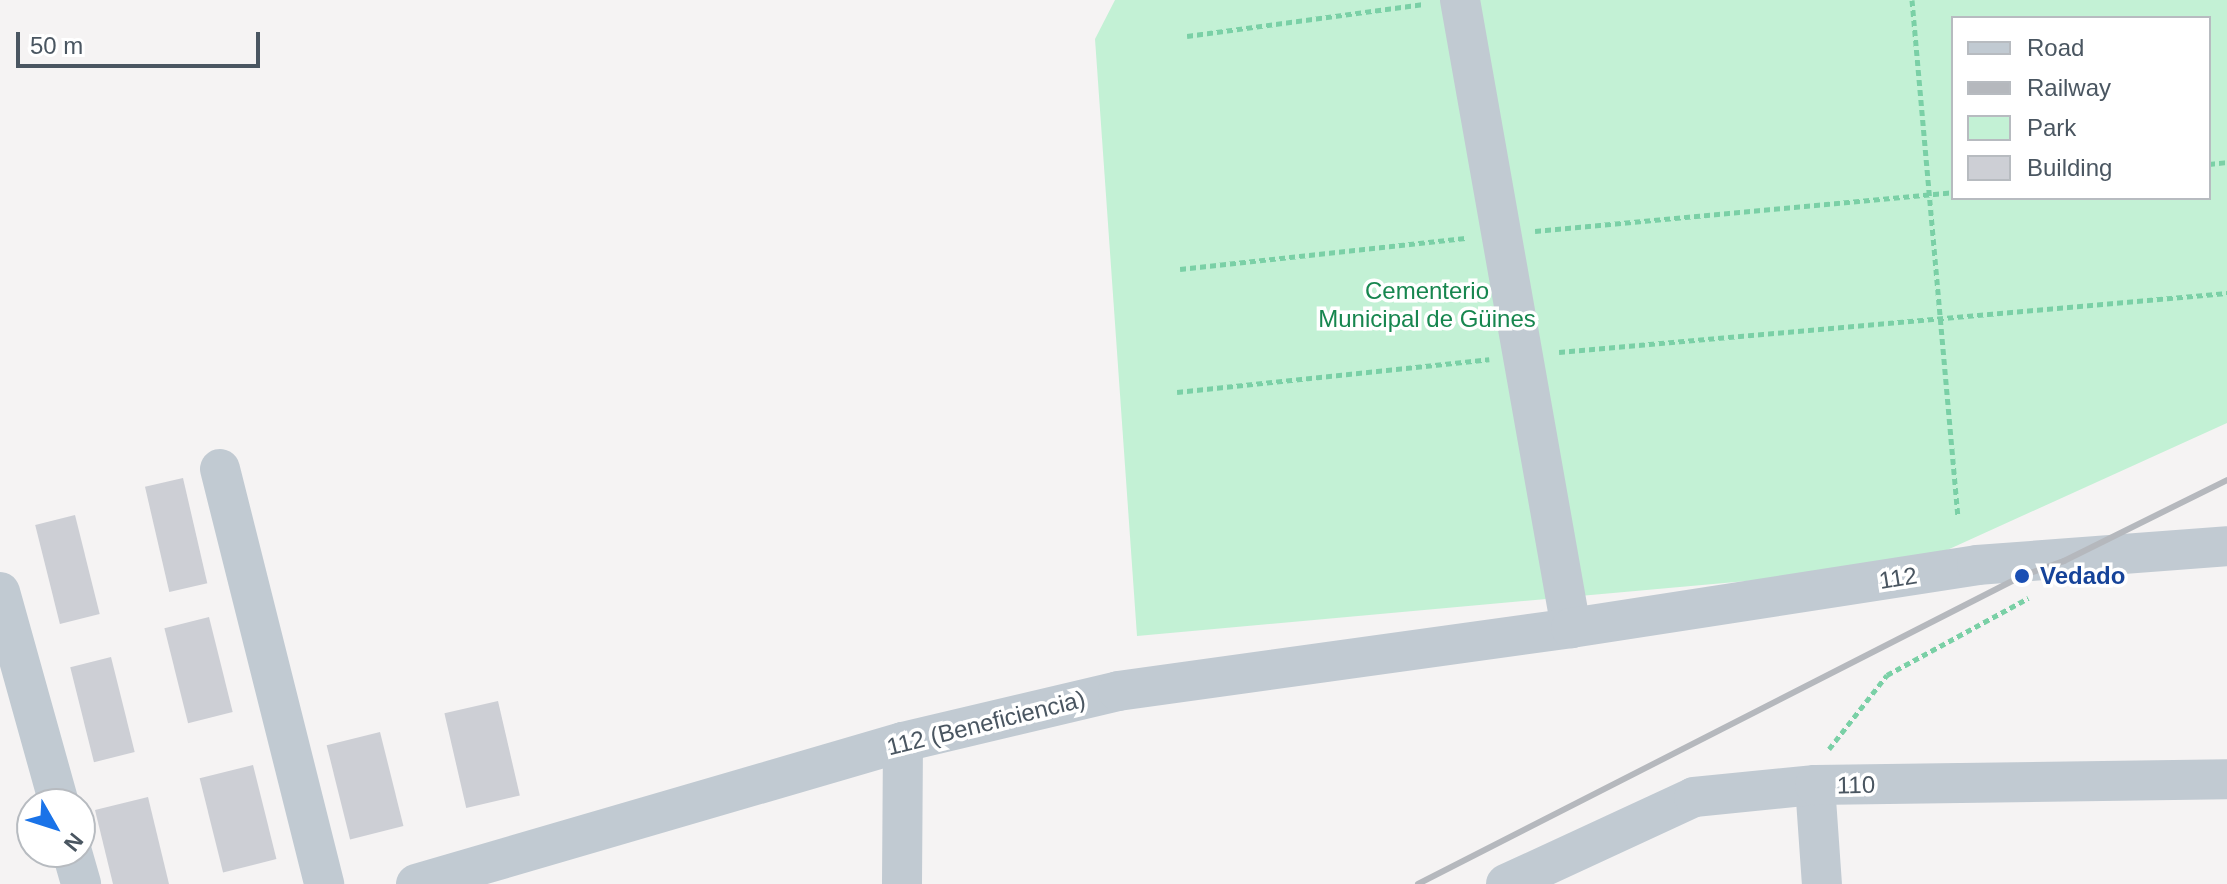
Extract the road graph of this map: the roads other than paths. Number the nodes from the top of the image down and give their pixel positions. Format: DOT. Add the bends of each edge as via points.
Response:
graph roads {
  1 [pos="1450,1"];
  2 [pos="220,469"];
  3 [pos="2227,546"];
  4 [pos="0,592"];
  5 [pos="1571,628"];
  6 [pos="903,742"];
  7 [pos="2227,779"];
  8 [pos="1815,785"];
  9 [pos="55,788"];
  10 [pos="324,884"];
  11 [pos="416,884"];
  12 [pos="902,884"];
  13 [pos="1506,884"];
  14 [pos="1822,884"];
  1 -- 5 [label="street" via="1501,234"];
  2 -- 10 [label="street"];
  3 -- 5 [label="street, 112" via="1977,565"];
  4 -- 9 [label="street"];
  5 -- 6 [label="street, 112 (Beneficiencia)" via="1118,691"];
  6 -- 11 [label="street, 112 (Beneficiencia)"];
  6 -- 12 [label="street"];
  7 -- 8 [label="street, 110"];
  8 -- 13 [label="street, 110" via="1694,797"];
  8 -- 14 [label="street"];
}
